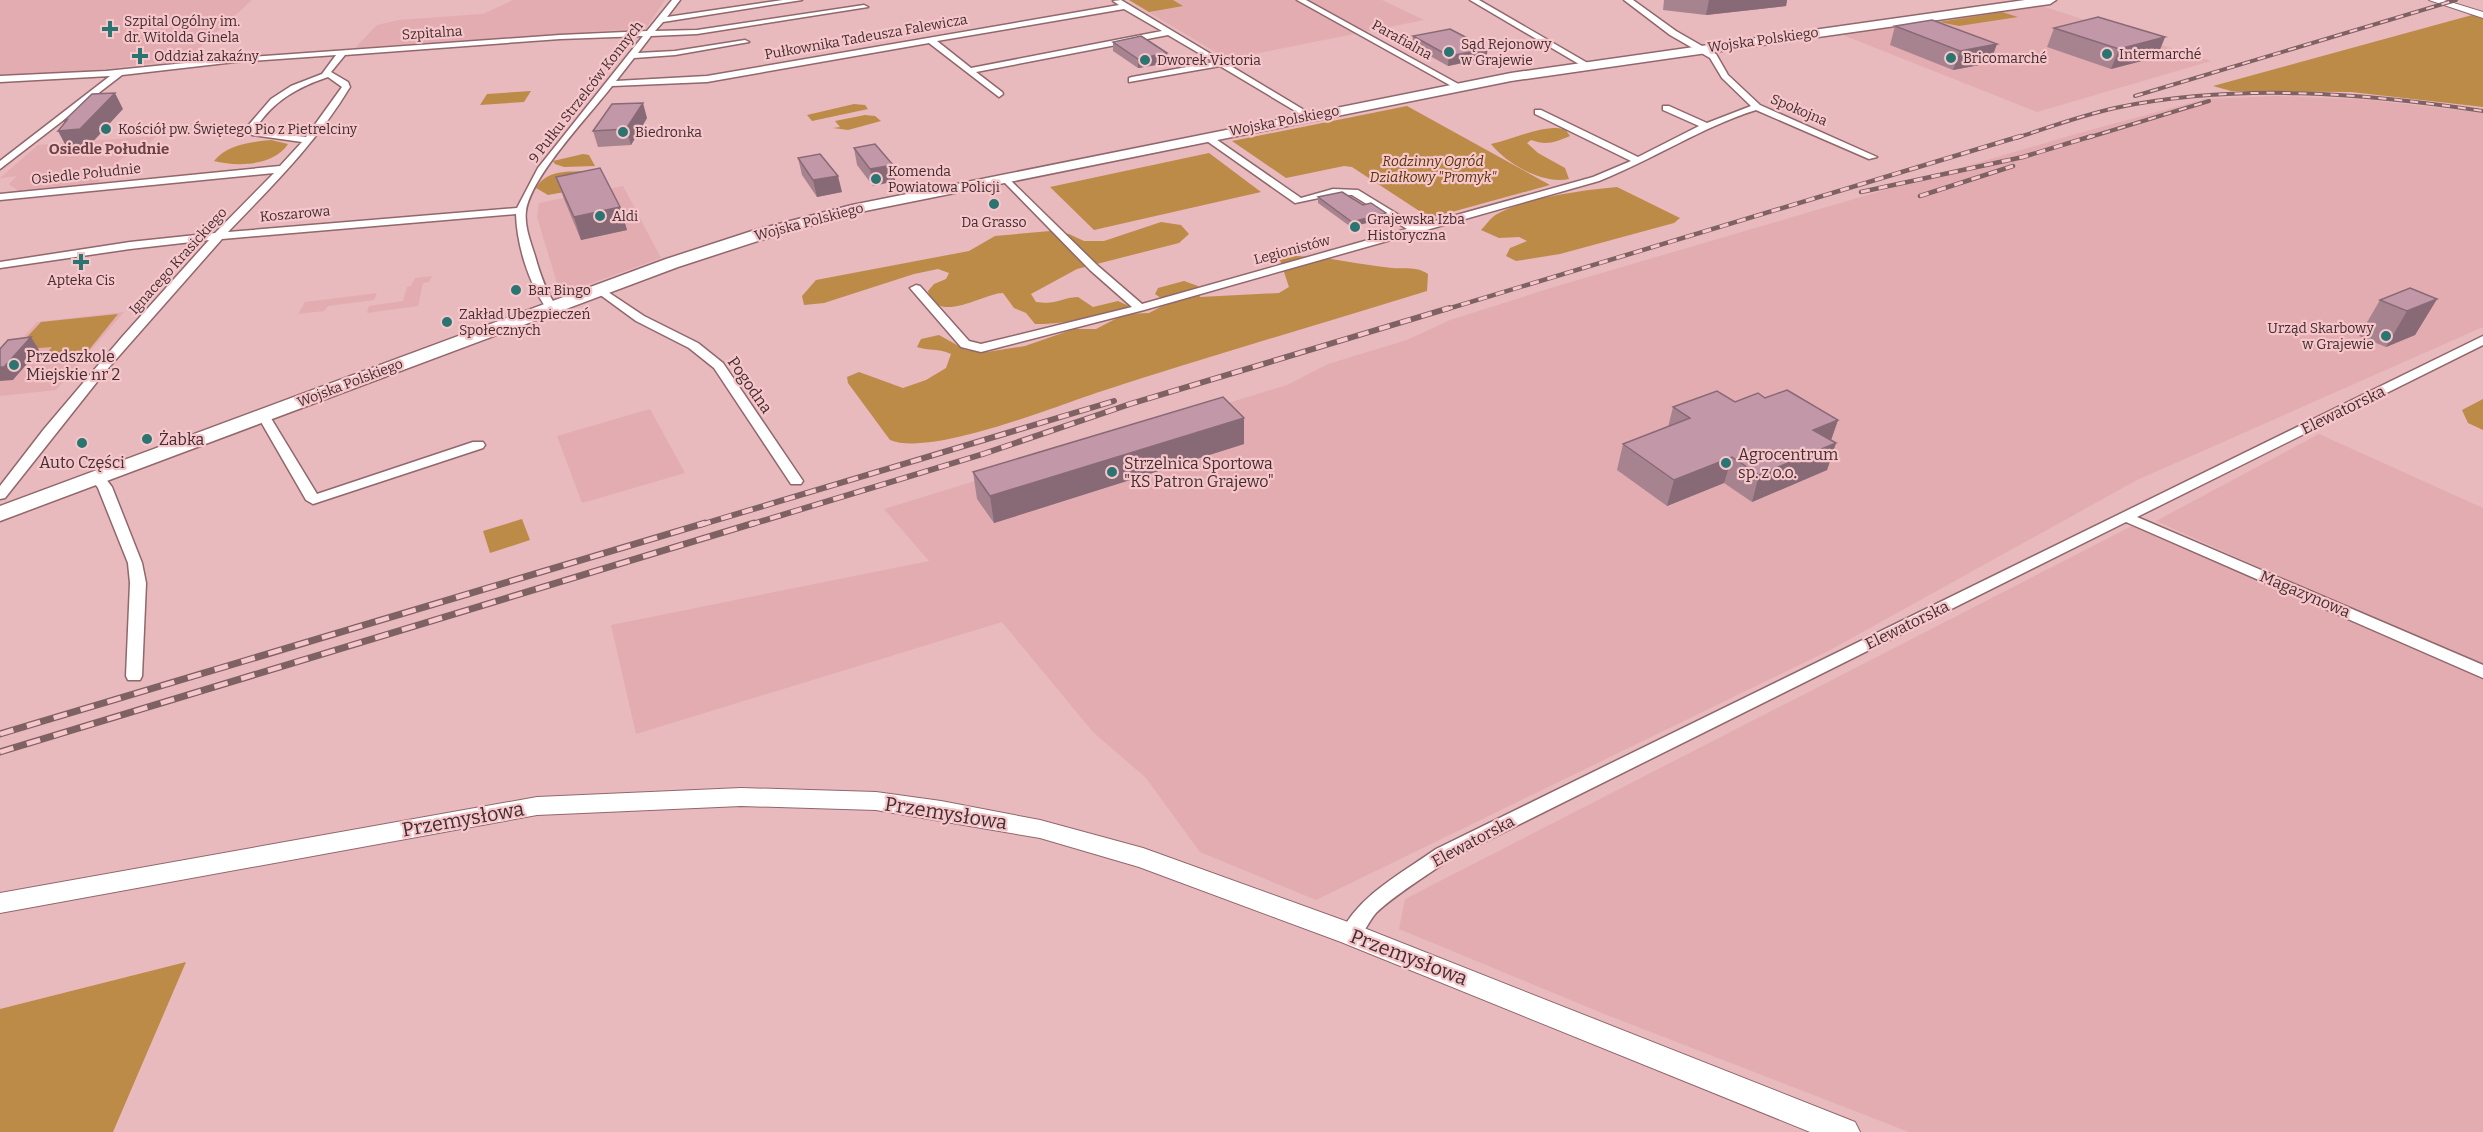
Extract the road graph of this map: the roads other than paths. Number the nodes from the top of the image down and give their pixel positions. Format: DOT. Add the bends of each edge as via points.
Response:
graph roads {
  1 [pos="676,0"];
  2 [pos="798,0"];
  3 [pos="1116,0"];
  4 [pos="1301,0"];
  5 [pos="1474,0"];
  6 [pos="1628,0"];
  7 [pos="2050,0"];
  8 [pos="2434,0"];
  9 [pos="1125,6"];
  10 [pos="864,7"];
  11 [pos="2483,15"];
  12 [pos="660,20"];
  13 [pos="1170,32"];
  14 [pos="649,34"];
  15 [pos="930,40"];
  16 [pos="745,42"];
  17 [pos="1702,49"];
  18 [pos="341,54"];
  19 [pos="632,56"];
  20 [pos="1221,63"];
  21 [pos="1587,65"];
  22 [pos="968,71"];
  23 [pos="119,73"];
  24 [pos="327,75"];
  25 [pos="0,79"];
  26 [pos="1132,81"];
  27 [pos="610,84"];
  28 [pos="1458,86"];
  29 [pos="999,94"];
  30 [pos="1757,107"];
  31 [pos="1666,108"];
  32 [pos="1538,112"];
  33 [pos="1310,116"];
  34 [pos="1709,127"];
  35 [pos="1207,137"];
  36 [pos="307,140"];
  37 [pos="1872,157"];
  38 [pos="1639,161"];
  39 [pos="0,166"];
  40 [pos="282,169"];
  41 [pos="1005,178"];
  42 [pos="2,198"];
  43 [pos="521,211"];
  44 [pos="1417,231"];
  45 [pos="219,236"];
  46 [pos="0,264"];
  47 [pos="916,288"];
  48 [pos="599,290"];
  49 [pos="551,308"];
  50 [pos="1140,308"];
  51 [pos="2483,340"];
  52 [pos="263,415"];
  53 [pos="478,445"];
  54 [pos="98,477"];
  55 [pos="796,481"];
  56 [pos="0,495"];
  57 [pos="0,514"];
  58 [pos="2126,517"];
  59 [pos="2483,672"];
  60 [pos="134,676"];
  61 [pos="0,903"];
  62 [pos="1350,934"];
  63 [pos="1845,1132"];
  1 -- 12 [label="street, 9 Pułku Strzelców Konnych"];
  2 -- 12 [label="street"];
  3 -- 9 [label="street"];
  4 -- 28 [label="street, Parafialna"];
  5 -- 21 [label="street"];
  6 -- 17 [label="street, Spokojna" via="1672,33"];
  7 -- 17 [label="main road, Wojska Polskiego"];
  8 -- 11 [label="street"];
  9 -- 13 [label="street"];
  9 -- 15 [label="street, Pułkownika Tadeusza Falewicza"];
  10 -- 14 [label="street, Szpitalna" via="704,32"];
  12 -- 14 [label="street, 9 Pułku Strzelców Konnych"];
  13 -- 20 [label="street"];
  13 -- 22 [label="street"];
  14 -- 18 [label="street, Szpitalna"];
  14 -- 19 [label="street, 9 Pułku Strzelców Konnych"];
  15 -- 22 [label="street"];
  15 -- 27 [label="street, Pułkownika Tadeusza Falewicza" via="707,79"];
  16 -- 19 [label="street"];
  17 -- 21 [label="main road, Wojska Polskiego"];
  17 -- 30 [label="street, Spokojna" via="1717,60 1724,74"];
  18 -- 23 [label="street, Szpitalna"];
  18 -- 24 [label="street"];
  19 -- 27 [label="street, 9 Pułku Strzelców Konnych"];
  20 -- 26 [label="street"];
  20 -- 33 [label="street"];
  21 -- 28 [label="main road, Wojska Polskiego"];
  22 -- 29 [label="street"];
  23 -- 25 [label="street, Szpitalna"];
  23 -- 39 [label="street, Osiedle Południe"];
  24 -- 36 [label="street, Ignacego Krasickiego" via="346,87"];
  24 -- 36 [label="street" via="280,96 263,110 251,128 255,133"];
  27 -- 43 [label="street, 9 Pułku Strzelców Konnych" via="541,170"];
  28 -- 33 [label="main road, Wojska Polskiego"];
  30 -- 34 [label="street, Legionistów"];
  30 -- 37 [label="street, Spokojna"];
  31 -- 34 [label="street"];
  32 -- 38 [label="street"];
  33 -- 35 [label="main road, Wojska Polskiego"];
  34 -- 38 [label="street, Legionistów"];
  35 -- 41 [label="main road, Wojska Polskiego"];
  35 -- 44 [label="street" via="1299,201 1333,192 1354,192"];
  36 -- 40 [label="street, Ignacego Krasickiego"];
  38 -- 44 [label="street, Legionistów" via="1596,178"];
  40 -- 42 [label="street, Osiedle Południe"];
  40 -- 45 [label="street, Ignacego Krasickiego"];
  41 -- 48 [label="main road, Wojska Polskiego" via="858,208 779,229"];
  41 -- 50 [label="street" via="1094,268"];
  43 -- 45 [label="street, Koszarowa"];
  43 -- 49 [label="street" via="537,278"];
  44 -- 50 [label="street, Legionistów"];
  45 -- 46 [label="street, Koszarowa" via="92,249"];
  45 -- 56 [label="street, Ignacego Krasickiego" via="33,451"];
  47 -- 50 [label="street, Legionistów" via="965,344 974,348"];
  48 -- 49 [label="main road, Wojska Polskiego"];
  48 -- 55 [label="street, Pogodna" via="636,316 688,341 719,366"];
  49 -- 52 [label="main road, Wojska Polskiego"];
  51 -- 58 [label="street, Elewatorska"];
  52 -- 53 [label="street" via="314,500"];
  52 -- 54 [label="main road, Wojska Polskiego"];
  54 -- 57 [label="main road, Wojska Polskiego"];
  54 -- 60 [label="street" via="135,563 138,583"];
  58 -- 59 [label="street, Magazynowa"];
  58 -- 62 [label="street, Elewatorska" via="1443,854 1370,907"];
  61 -- 62 [label="street, Przemysłowa" via="537,806 741,797 832,798 941,810 1092,842"];
  62 -- 63 [label="street, Przemysłowa"];
}
